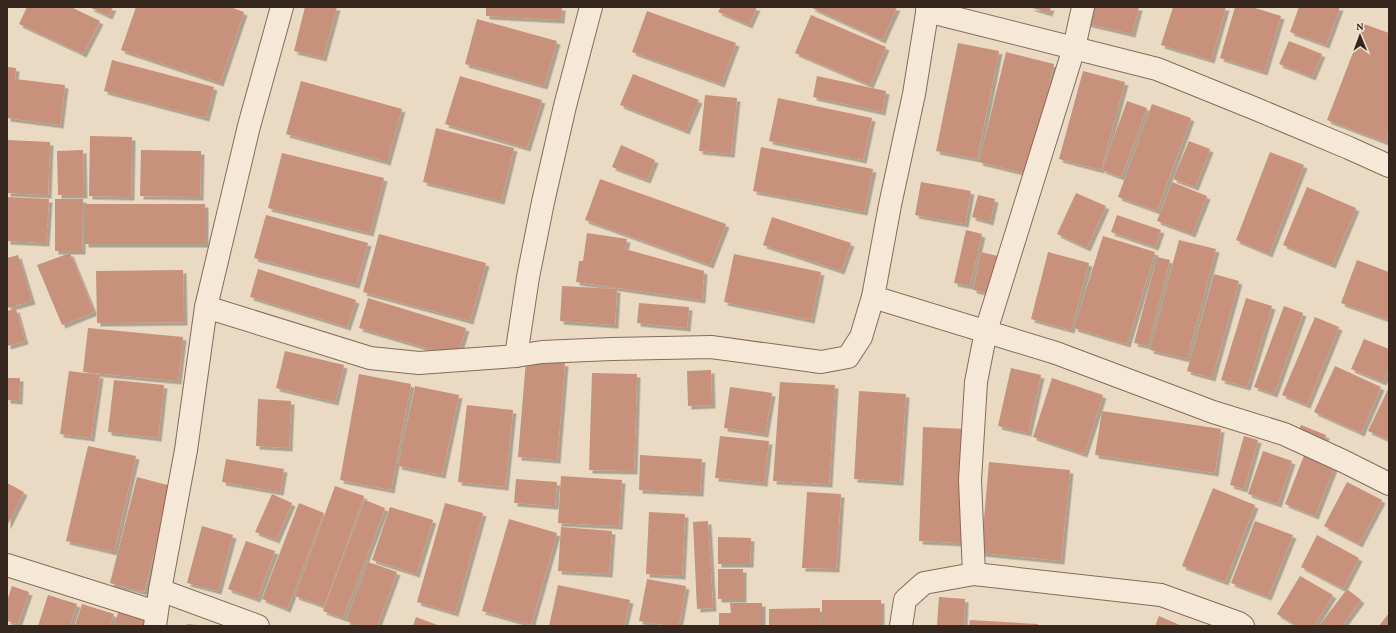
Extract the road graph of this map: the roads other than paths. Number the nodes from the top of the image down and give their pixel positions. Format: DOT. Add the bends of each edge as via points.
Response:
graph roads {
  1 [pos="282,7"];
  2 [pos="591,7"];
  3 [pos="1082,7"];
  4 [pos="928,9"];
  5 [pos="1074,48"];
  6 [pos="1389,166"];
  7 [pos="873,297"];
  8 [pos="206,307"];
  9 [pos="986,331"];
  10 [pos="516,356"];
  11 [pos="1389,484"];
  12 [pos="7,565"];
  13 [pos="974,574"];
  14 [pos="160,590"];
  15 [pos="156,619"];
  16 [pos="258,626"];
  17 [pos="901,626"];
  18 [pos="1242,626"];
  1 -- 8 [label="street" via="249,126"];
  2 -- 10 [label="street" via="543,202"];
  3 -- 5 [label="street"];
  4 -- 5 [label="street"];
  4 -- 7 [label="street" via="914,94"];
  5 -- 6 [label="street" via="1156,69"];
  5 -- 9 [label="street"];
  7 -- 9 [label="street"];
  7 -- 10 [label="street" via="861,336 848,357 821,362 711,348 612,349 542,352"];
  8 -- 10 [label="street" via="370,358 419,363"];
  8 -- 14 [label="street" via="186,450"];
  9 -- 11 [label="street" via="1056,353 1213,412 1284,434"];
  9 -- 13 [label="street" via="976,382 970,480"];
  12 -- 15 [label="street"];
  13 -- 17 [label="street" via="924,583 905,600"];
  13 -- 18 [label="street" via="1161,595"];
  14 -- 15 [label="street"];
  14 -- 16 [label="street"];
}
